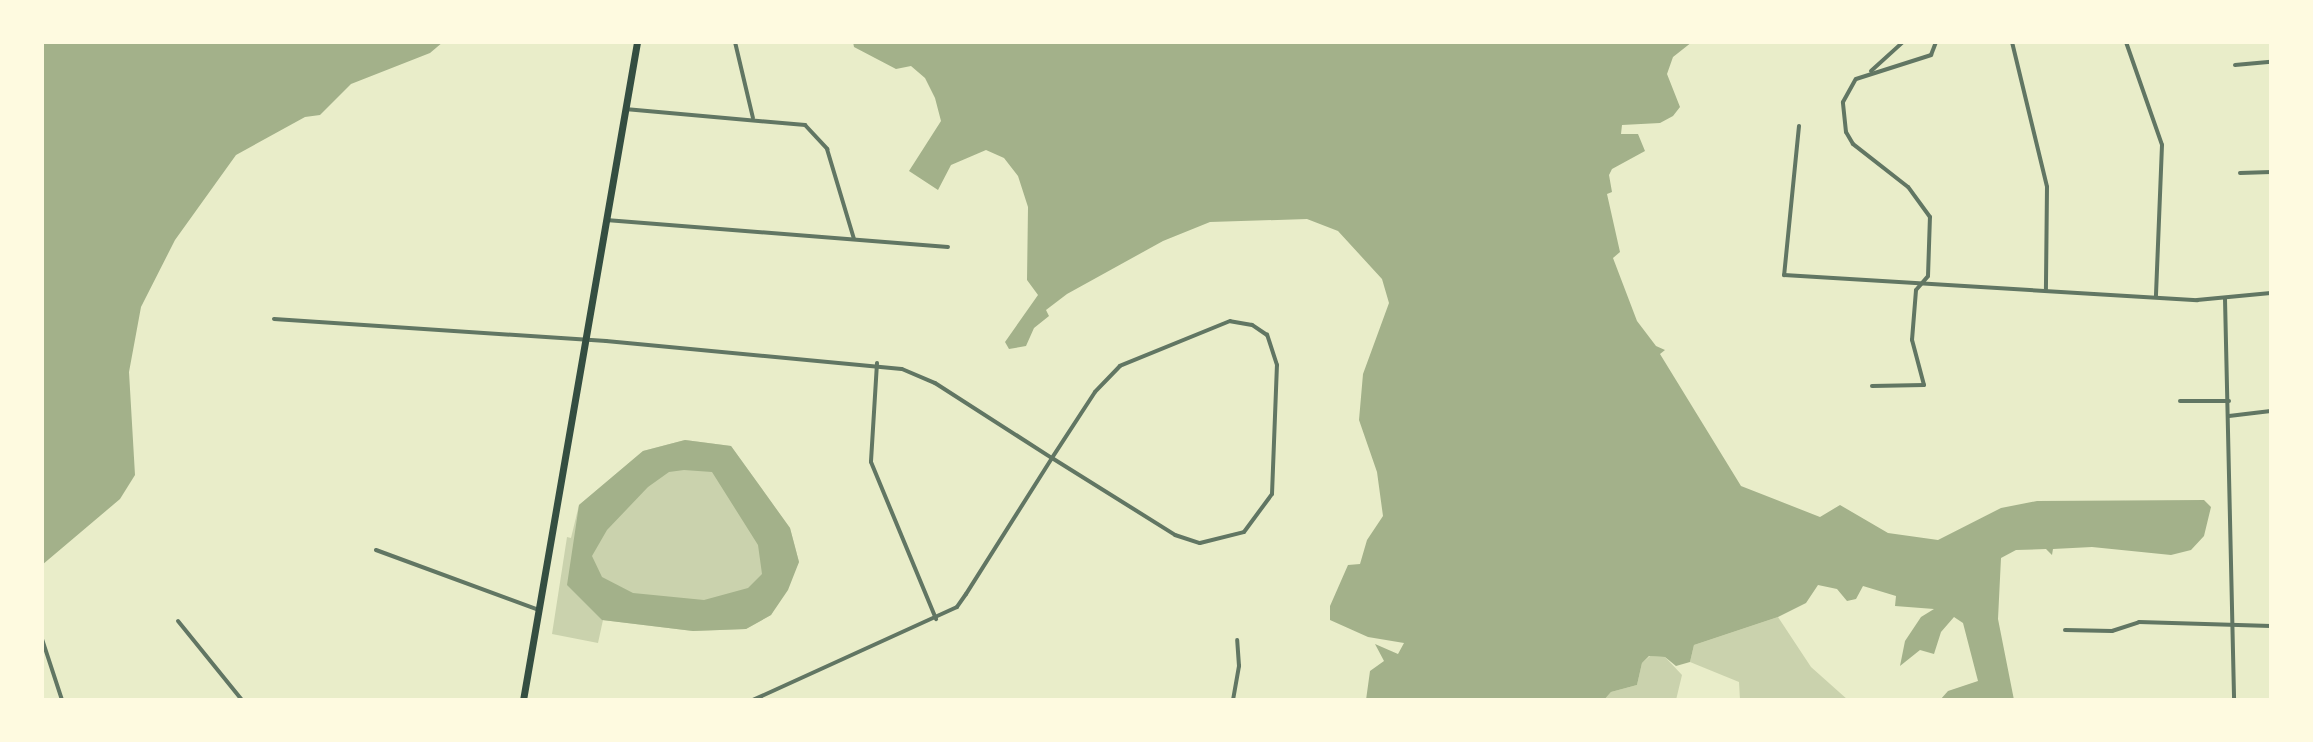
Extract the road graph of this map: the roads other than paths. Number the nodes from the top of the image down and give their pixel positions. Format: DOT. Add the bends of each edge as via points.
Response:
graph roads {
  1 [pos="637,42"];
  2 [pos="735,42"];
  3 [pos="1903,42"];
  4 [pos="1936,42"];
  5 [pos="2012,42"];
  6 [pos="2126,42"];
  7 [pos="2271,62"];
  8 [pos="2235,65"];
  9 [pos="1869,73"];
  10 [pos="623,108"];
  11 [pos="753,118"];
  12 [pos="1799,126"];
  13 [pos="2271,172"];
  14 [pos="2240,173"];
  15 [pos="604,220"];
  16 [pos="854,239"];
  17 [pos="948,247"];
  18 [pos="1921,283"];
  19 [pos="2046,290"];
  20 [pos="2271,293"];
  21 [pos="2156,297"];
  22 [pos="2225,299"];
  23 [pos="274,319"];
  24 [pos="584,341"];
  25 [pos="877,363"];
  26 [pos="1872,386"];
  27 [pos="2180,401"];
  28 [pos="2229,401"];
  29 [pos="2271,411"];
  30 [pos="2229,416"];
  31 [pos="1052,458"];
  32 [pos="376,550"];
  33 [pos="539,610"];
  34 [pos="936,620"];
  35 [pos="178,621"];
  36 [pos="2271,626"];
  37 [pos="2233,627"];
  38 [pos="2065,630"];
  39 [pos="42,639"];
  40 [pos="1237,640"];
  41 [pos="62,700"];
  42 [pos="242,700"];
  43 [pos="523,700"];
  44 [pos="753,700"];
  45 [pos="1233,700"];
  46 [pos="2234,700"];
  1 -- 10 [label="main road"];
  2 -- 11 [label="street"];
  3 -- 9 [label="street"];
  4 -- 9 [label="street" via="1931,55"];
  5 -- 19 [label="street" via="2047,187"];
  6 -- 21 [label="street" via="2162,145"];
  7 -- 8 [label="street"];
  9 -- 18 [label="street" via="1847,89 1846,132 1865,157 1922,200 1931,237 1928,276"];
  10 -- 11 [label="street"];
  10 -- 15 [label="main road"];
  11 -- 16 [label="street" via="798,123 816,133 827,149"];
  12 -- 18 [label="street" via="1783,271 1790,277"];
  13 -- 14 [label="street"];
  15 -- 16 [label="street"];
  15 -- 24 [label="main road"];
  16 -- 17 [label="street"];
  18 -- 19 [label="street"];
  18 -- 26 [label="street" via="1912,340 1924,385"];
  19 -- 21 [label="street"];
  20 -- 22 [label="street"];
  21 -- 22 [label="street"];
  22 -- 28 [label="street"];
  23 -- 24 [label="street"];
  24 -- 25 [label="street"];
  24 -- 33 [label="main road"];
  25 -- 31 [label="street" via="935,383"];
  25 -- 34 [label="street" via="871,462"];
  27 -- 28 [label="street"];
  28 -- 30 [label="street"];
  29 -- 30 [label="street"];
  30 -- 37 [label="street"];
  31 -- 31 [label="street" via="1095,392 1120,366 1218,324 1241,321 1259,329 1276,353 1274,480 1266,507 1232,537 1200,543 1175,535"];
  31 -- 34 [label="street" via="966,594"];
  32 -- 33 [label="street"];
  33 -- 43 [label="main road"];
  34 -- 44 [label="street"];
  35 -- 42 [label="street"];
  36 -- 37 [label="street"];
  37 -- 38 [label="street" via="2139,622 2112,631"];
  37 -- 46 [label="street"];
  39 -- 41 [label="street"];
  40 -- 45 [label="street"];
}
